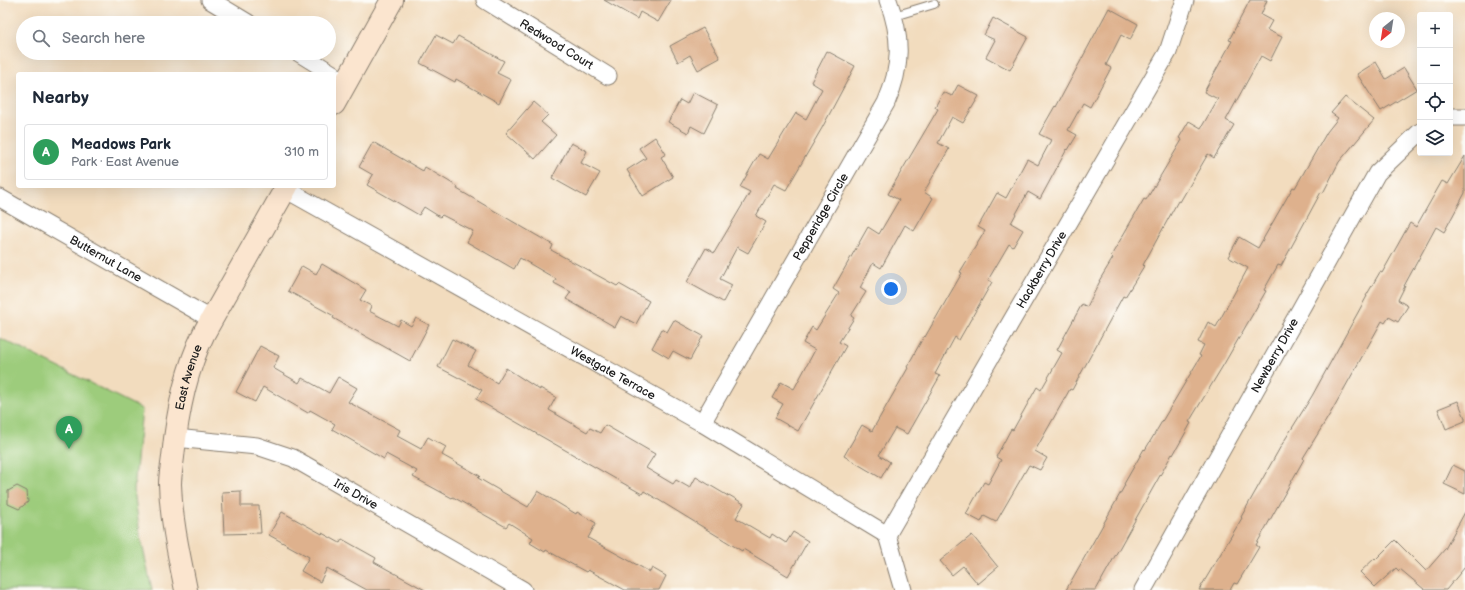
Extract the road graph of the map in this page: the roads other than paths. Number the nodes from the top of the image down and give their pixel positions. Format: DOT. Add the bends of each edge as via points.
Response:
graph roads {
  1 [pos="210,0"];
  2 [pos="392,0"];
  3 [pos="485,0"];
  4 [pos="888,0"];
  5 [pos="1185,0"];
  6 [pos="934,4"];
  7 [pos="236,16"];
  8 [pos="894,16"];
  9 [pos="310,60"];
  10 [pos="330,72"];
  11 [pos="608,76"];
  12 [pos="338,77"];
  13 [pos="336,90"];
  14 [pos="1453,117"];
  15 [pos="1465,117"];
  16 [pos="1417,135"];
  17 [pos="285,188"];
  18 [pos="288,188"];
  19 [pos="0,198"];
  20 [pos="211,319"];
  21 [pos="702,423"];
  22 [pos="175,438"];
  23 [pos="887,535"];
  24 [pos="186,590"];
  25 [pos="523,590"];
  26 [pos="903,590"];
  27 [pos="1143,590"];
  1 -- 7 [label="street"];
  2 -- 12 [label="street"];
  3 -- 11 [label="street, Redwood Court"];
  4 -- 8 [label="street, Pepperidge Circle"];
  5 -- 23 [label="street, Hackberry Drive" via="1168,52"];
  6 -- 8 [label="lane"];
  8 -- 21 [label="street, Pepperidge Circle" via="898,35 898,60 896,77 886,103"];
  9 -- 10 [label="street"];
  12 -- 13 [label="street"];
  14 -- 15 [label="street"];
  16 -- 27 [label="street, Newberry Drive" via="1377,173"];
  17 -- 20 [label="street, East Avenue"];
  18 -- 21 [label="street, Westgate Terrace"];
  19 -- 20 [label="street, Butternut Lane"];
  20 -- 22 [label="street, East Avenue" via="188,370"];
  21 -- 23 [label="street, Westgate Terrace"];
  22 -- 24 [label="street, East Avenue" via="170,483 174,530"];
  22 -- 25 [label="street, Iris Drive" via="257,446 293,458"];
  23 -- 26 [label="street"];
}
